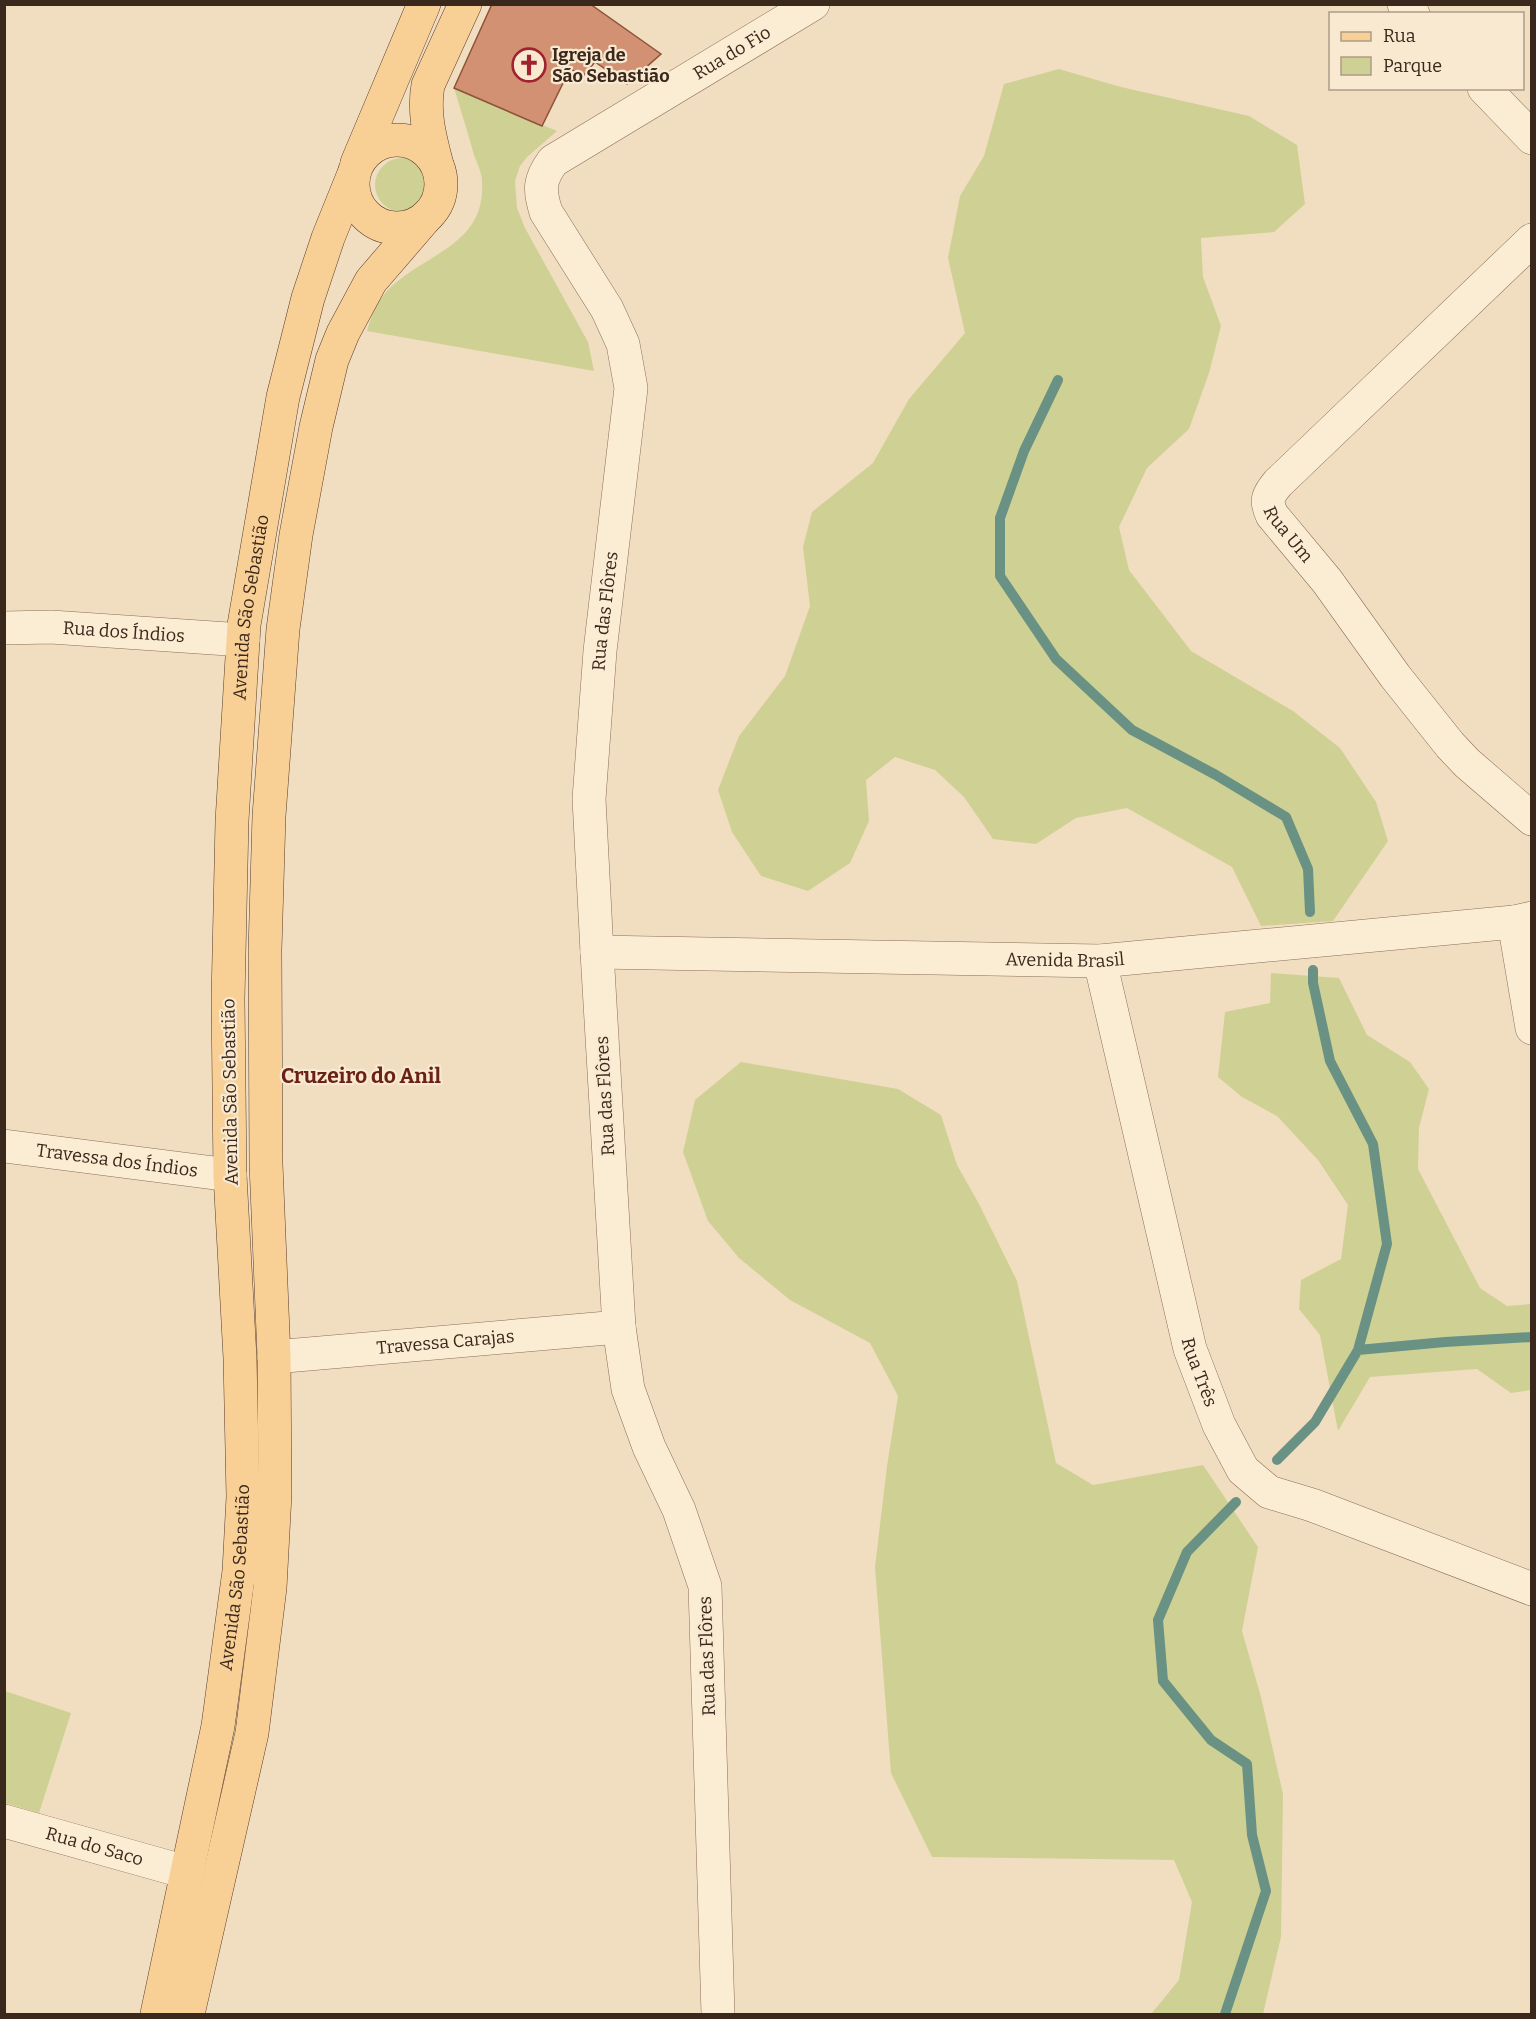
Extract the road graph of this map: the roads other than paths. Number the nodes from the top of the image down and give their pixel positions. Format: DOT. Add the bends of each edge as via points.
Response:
graph roads {
  1 [pos="424,4"];
  2 [pos="465,4"];
  3 [pos="813,4"];
  4 [pos="1486,90"];
  5 [pos="1532,138"];
  6 [pos="437,165"];
  7 [pos="355,170"];
  8 [pos="541,186"];
  9 [pos="427,216"];
  10 [pos="1532,240"];
  11 [pos="4,628"];
  12 [pos="243,640"];
  13 [pos="1532,819"];
  14 [pos="1523,920"];
  15 [pos="597,952"];
  16 [pos="1100,961"];
  17 [pos="1532,1028"];
  18 [pos="4,1146"];
  19 [pos="230,1175"];
  20 [pos="619,1327"];
  21 [pos="274,1357"];
  22 [pos="1532,1589"];
  23 [pos="4,1821"];
  24 [pos="186,1872"];
  25 [pos="157,2014"];
  26 [pos="188,2014"];
  27 [pos="718,2014"];
  1 -- 7 [label="main road, Avenida São Sebastião"];
  2 -- 6 [label="main road" via="428,85 427,128"];
  3 -- 8 [label="street, Rua do Fio" via="553,161 544,172"];
  4 -- 5 [label="street"];
  6 -- 7 [label="main road" via="418,145 390,140 364,153"];
  6 -- 9 [label="main road" via="440,192"];
  7 -- 9 [label="main road" via="352,189 356,203 375,223 402,228"];
  7 -- 12 [label="main road, Avenida São Sebastião" via="308,298 283,397"];
  8 -- 15 [label="street, Rua das Flôres" via="546,212 595,288 622,344 631,388 600,651 589,799"];
  9 -- 21 [label="main road, Avenida São Sebastião" via="371,281 332,360 296,535 283,629 269,816 265,950 266,1164"];
  10 -- 13 [label="street, Rua Um" via="1278,483 1269,493 1267,505 1450,745"];
  11 -- 12 [label="street, Rua dos Índios" via="51,627"];
  12 -- 19 [label="main road, Avenida São Sebastião" via="232,821"];
  14 -- 16 [label="street, Avenida Brasil"];
  14 -- 17 [label="street"];
  15 -- 16 [label="street, Avenida Brasil"];
  15 -- 20 [label="street, Rua das Flôres"];
  16 -- 22 [label="street, Rua Três" via="1190,1349 1219,1425 1243,1470 1269,1492"];
  18 -- 19 [label="street, Travessa dos Índios"];
  19 -- 24 [label="main road, Avenida São Sebastião" via="240,1358 243,1497 239,1571 218,1726"];
  20 -- 21 [label="street, Travessa Carajas"];
  20 -- 27 [label="street, Rua das Flôres" via="628,1389 649,1448 679,1510 705,1586"];
  21 -- 26 [label="main road, Avenida São Sebastião" via="275,1494 270,1588 252,1733"];
  23 -- 24 [label="street, Rua do Saco"];
  24 -- 25 [label="main road, Avenida São Sebastião"];
}
